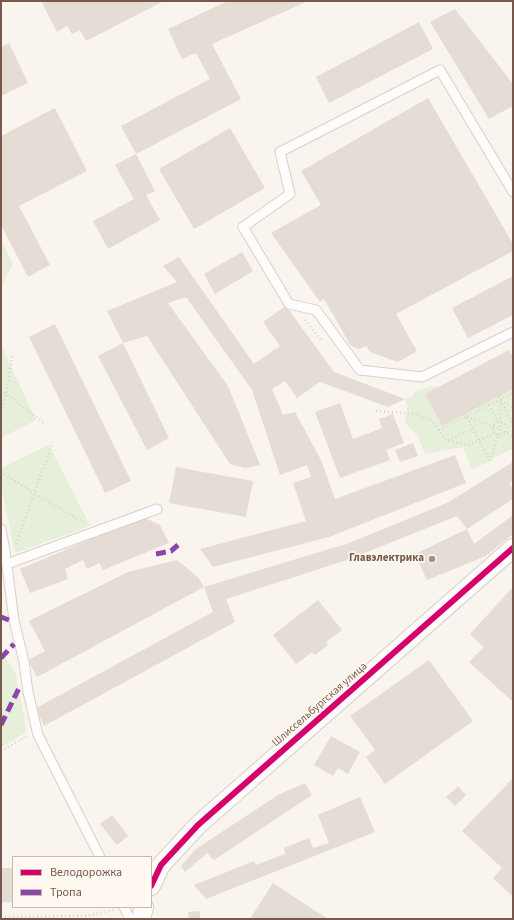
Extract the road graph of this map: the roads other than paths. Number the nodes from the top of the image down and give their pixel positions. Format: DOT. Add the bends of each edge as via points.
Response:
graph roads {
  1 [pos="513,192"];
  2 [pos="513,332"];
  3 [pos="157,509"];
  4 [pos="1,529"];
  5 [pos="513,548"];
  6 [pos="7,564"];
  7 [pos="99,856"];
  8 [pos="152,884"];
  9 [pos="124,908"];
  10 [pos="144,908"];
  11 [pos="130,919"];
  12 [pos="142,919"];
  1 -- 2 [label="lane" via="440,70 280,152 290,194 243,227 289,304 316,310 360,370 422,377"];
  3 -- 6 [label="lane"];
  4 -- 6 [label="lane"];
  5 -- 8 [label="street, Шлиссельбургская улица" via="198,825 161,865"];
  6 -- 7 [label="lane" via="14,620 38,734"];
  9 -- 11 [label="lane"];
  10 -- 12 [label="street"];
}
